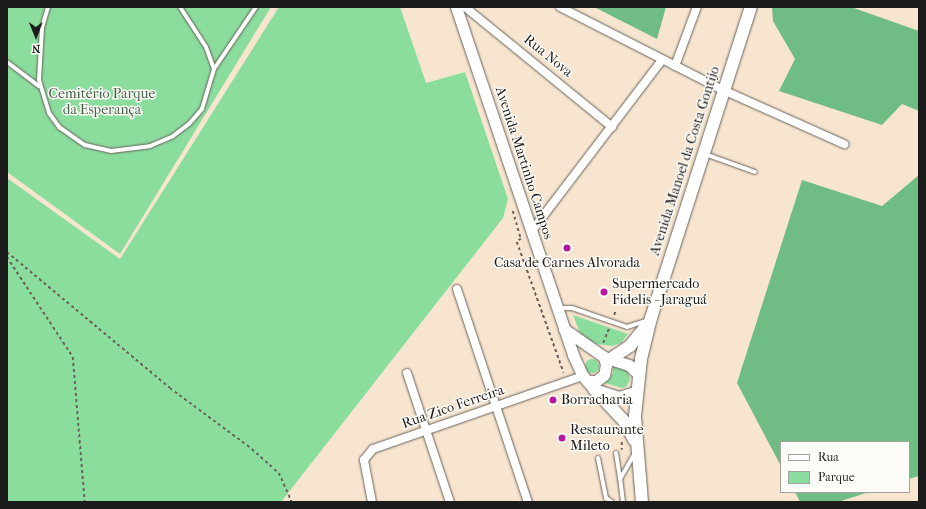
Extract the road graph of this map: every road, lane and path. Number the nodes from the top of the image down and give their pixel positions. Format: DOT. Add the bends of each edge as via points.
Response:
graph roads {
  1 [pos="48,7"];
  2 [pos="180,7"];
  3 [pos="256,7"];
  4 [pos="456,7"];
  5 [pos="465,7"];
  6 [pos="560,7"];
  7 [pos="698,7"];
  8 [pos="751,7"];
  9 [pos="662,60"];
  10 [pos="7,62"];
  11 [pos="675,66"];
  12 [pos="214,69"];
  13 [pos="39,86"];
  14 [pos="723,90"];
  15 [pos="612,127"];
  16 [pos="844,144"];
  17 [pos="703,154"];
  18 [pos="754,172"];
  19 [pos="531,232"];
  20 [pos="7,252"];
  21 [pos="7,257"];
  22 [pos="457,289"];
  23 [pos="556,308"];
  24 [pos="616,309"];
  25 [pos="651,318"];
  26 [pos="611,322"];
  27 [pos="563,329"];
  28 [pos="605,356"];
  29 [pos="407,373"];
  30 [pos="639,375"];
  31 [pos="588,382"];
  32 [pos="637,391"];
  33 [pos="496,406"];
  34 [pos="426,430"];
  35 [pos="636,447"];
  36 [pos="616,453"];
  37 [pos="598,458"];
  38 [pos="620,479"];
  39 [pos="85,502"];
  40 [pos="292,502"];
  41 [pos="372,502"];
  42 [pos="450,502"];
  43 [pos="528,502"];
  44 [pos="612,502"];
  45 [pos="623,502"];
  46 [pos="642,502"];
  1 -- 13 [label="lane" via="40,46"];
  2 -- 12 [label="lane" via="206,47"];
  3 -- 12 [label="lane"];
  4 -- 19 [label="main road, Avenida Martinho Campos"];
  5 -- 15 [label="street, Rua Nova"];
  6 -- 9 [label="street"];
  7 -- 11 [label="street"];
  8 -- 14 [label="main road, Avenida Manoel da Costa Gontijo"];
  9 -- 11 [label="street"];
  9 -- 15 [label="street"];
  10 -- 13 [label="lane"];
  11 -- 14 [label="street"];
  12 -- 13 [label="lane" via="211,85 195,118 173,136 132,150 111,151 92,146 70,135 49,114"];
  14 -- 16 [label="street"];
  14 -- 17 [label="main road, Avenida Manoel da Costa Gontijo"];
  15 -- 19 [label="street"];
  17 -- 18 [label="lane"];
  17 -- 25 [label="main road, Avenida Manoel da Costa Gontijo"];
  19 -- 23 [label="main road, Avenida Martinho Campos"];
  20 -- 40 [label="path" via="170,388 252,449 279,473"];
  21 -- 39 [label="path" via="73,358"];
  22 -- 33 [label="street"];
  23 -- 26 [label="lane" via="572,308"];
  23 -- 27 [label="main road, Avenida Martinho Campos"];
  24 -- 26 [label="path"];
  25 -- 26 [label="lane" via="627,327"];
  25 -- 28 [label="main road" via="630,346"];
  25 -- 30 [label="main road, Avenida Manoel da Costa Gontijo"];
  26 -- 28 [label="path"];
  27 -- 28 [label="main road"];
  27 -- 31 [label="main road, Avenida Martinho Campos"];
  28 -- 30 [label="main road" via="629,365"];
  28 -- 31 [label="main road" via="604,375 596,381"];
  29 -- 34 [label="street"];
  30 -- 32 [label="main road, Avenida Manoel da Costa Gontijo"];
  31 -- 32 [label="main road" via="619,397"];
  31 -- 33 [label="street, Rua Zico Ferreira"];
  31 -- 35 [label="main road" via="625,422"];
  32 -- 35 [label="main road, Avenida Manoel da Costa Gontijo"];
  33 -- 34 [label="street, Rua Zico Ferreira"];
  33 -- 43 [label="street"];
  34 -- 41 [label="street, Rua Zico Ferreira" via="372,448 367,454 364,469"];
  34 -- 42 [label="street"];
  35 -- 38 [label="lane"];
  35 -- 46 [label="main road"];
  36 -- 38 [label="lane"];
  37 -- 44 [label="lane" via="606,498"];
  38 -- 45 [label="lane"];
}
